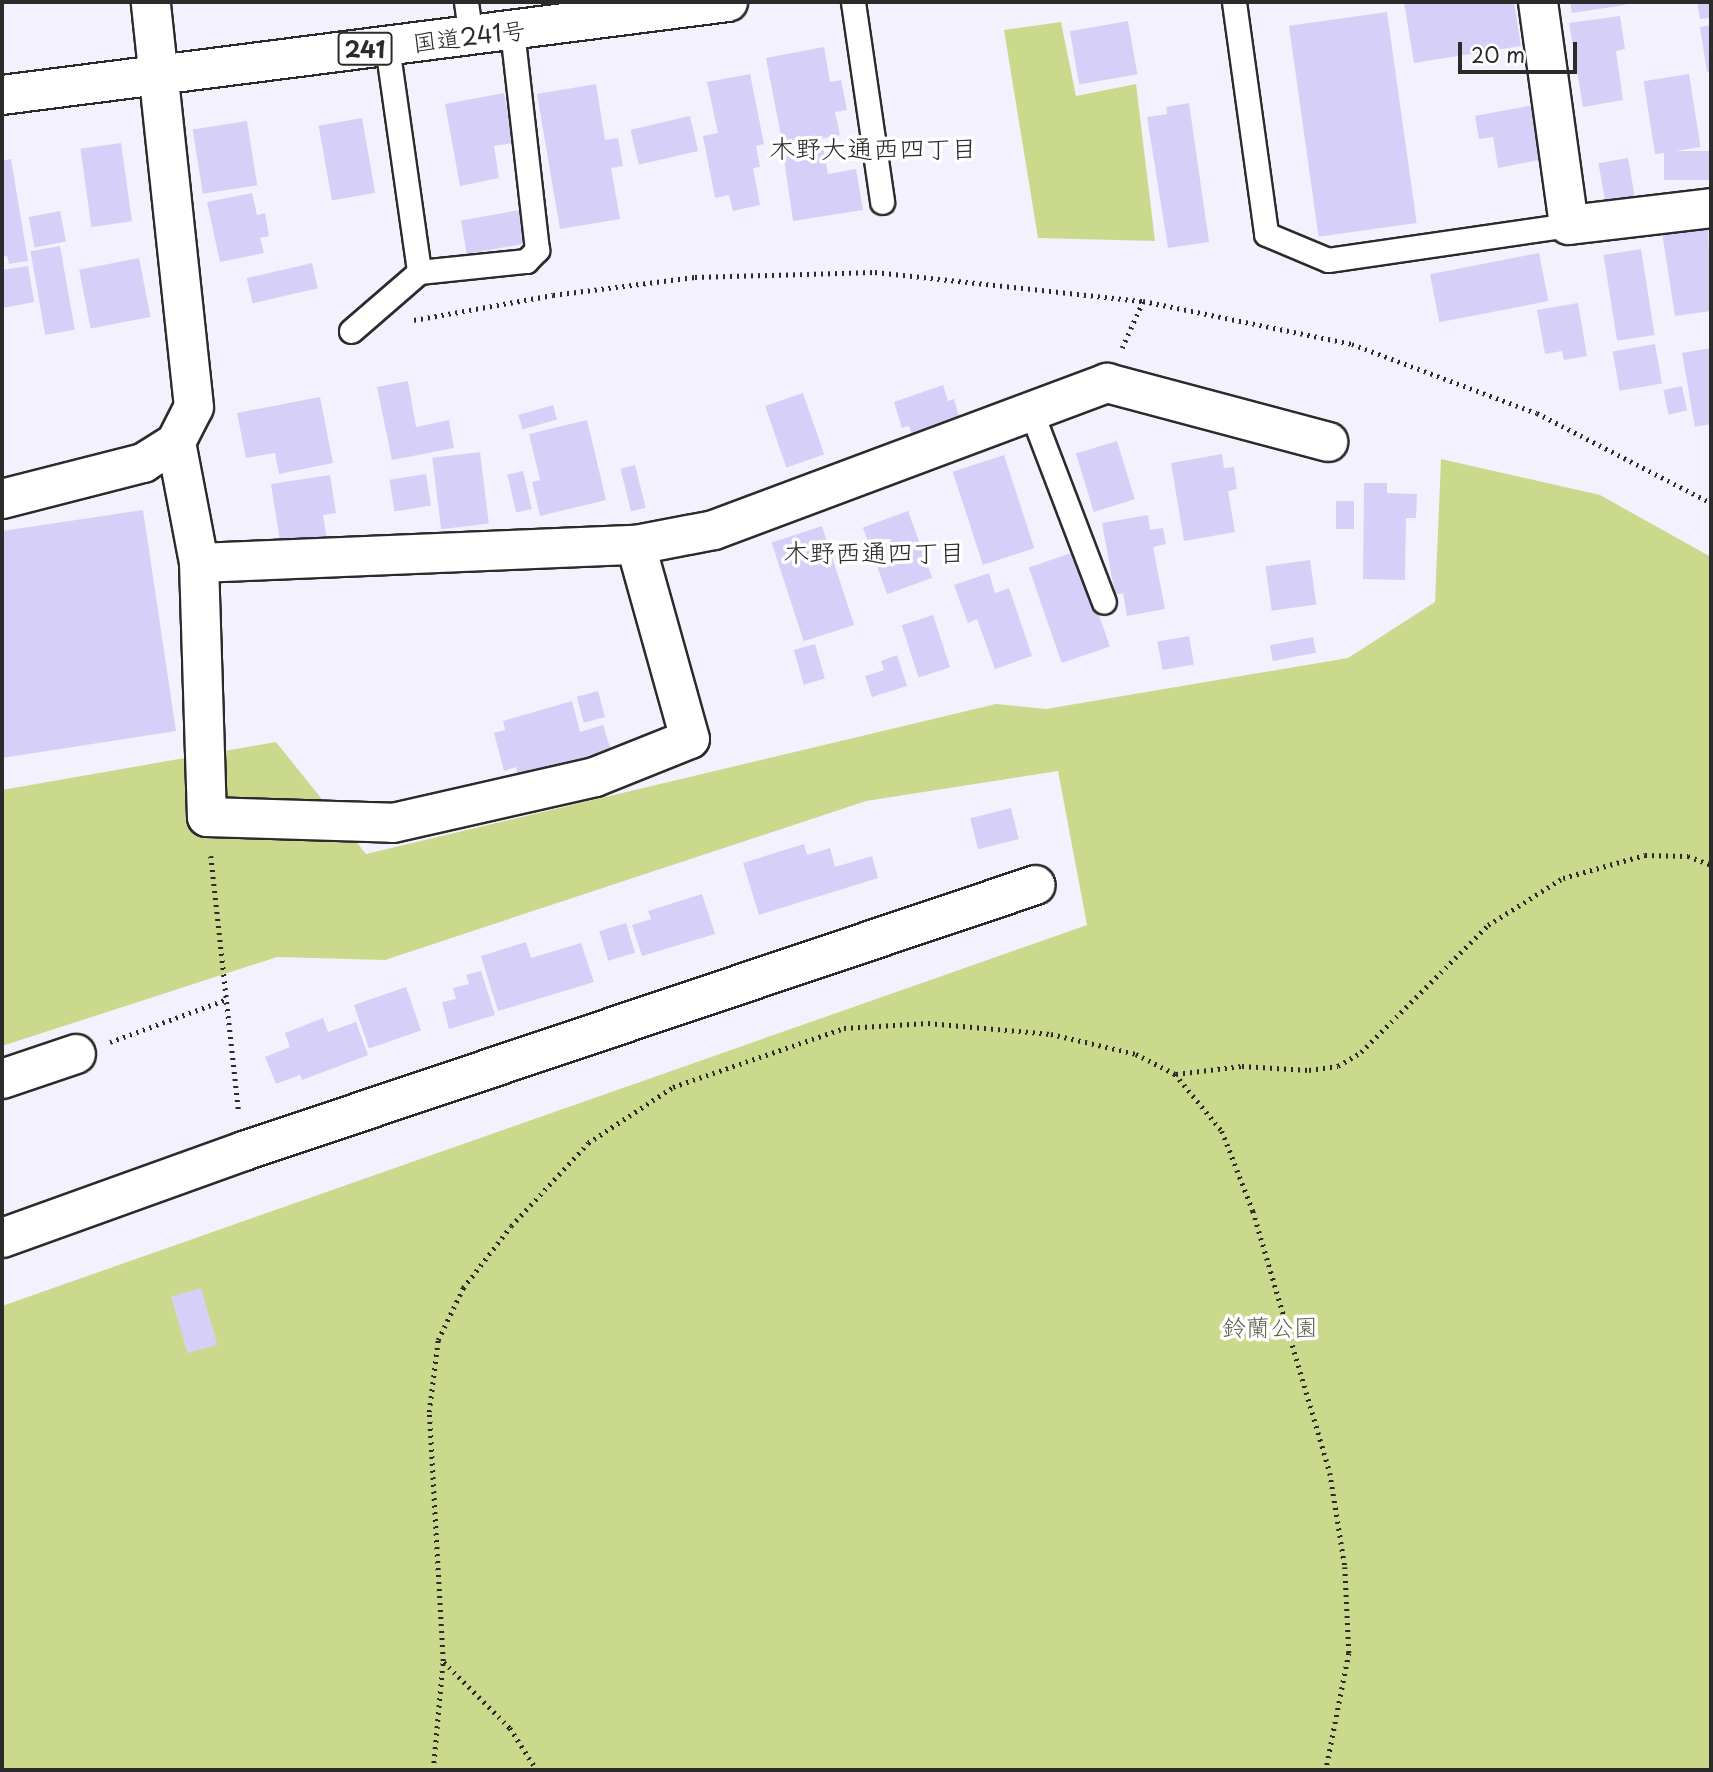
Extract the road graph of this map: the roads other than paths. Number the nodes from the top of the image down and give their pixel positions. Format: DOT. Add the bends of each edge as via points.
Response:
graph roads {
  1 [pos="151,2"];
  2 [pos="728,2"];
  3 [pos="853,2"];
  4 [pos="1234,2"];
  5 [pos="1538,2"];
  6 [pos="468,19"];
  7 [pos="512,30"];
  8 [pos="387,46"];
  9 [pos="160,74"];
  10 [pos="2,95"];
  11 [pos="882,202"];
  12 [pos="1711,208"];
  13 [pos="1569,225"];
  14 [pos="419,272"];
  15 [pos="351,331"];
  16 [pos="1031,411"];
  17 [pos="176,442"];
  18 [pos="1328,442"];
  19 [pos="2,499"];
  20 [pos="636,545"];
  21 [pos="199,563"];
  22 [pos="1104,602"];
  23 [pos="1036,885"];
  24 [pos="76,1054"];
  25 [pos="2,1079"];
  26 [pos="2,1238"];
  1 -- 9 [label="main road"];
  2 -- 7 [label="main road, 国道241号 / 241"];
  3 -- 11 [label="lane"];
  4 -- 13 [label="lane" via="1266,234 1328,260"];
  5 -- 13 [label="main road"];
  6 -- 7 [label="main road, 国道241号 / 241"];
  6 -- 8 [label="main road, 国道241号 / 241"];
  7 -- 14 [label="lane" via="537,250 526,261"];
  8 -- 9 [label="main road, 国道241号 / 241"];
  8 -- 14 [label="lane"];
  9 -- 10 [label="main road, 国道241号 / 241"];
  9 -- 17 [label="main road" via="194,407"];
  12 -- 13 [label="main road"];
  14 -- 15 [label="lane"];
  16 -- 18 [label="main road" via="1107,383"];
  16 -- 20 [label="main road" via="714,530"];
  16 -- 22 [label="lane"];
  17 -- 19 [label="main road" via="142,463"];
  17 -- 21 [label="main road"];
  20 -- 21 [label="main road"];
  20 -- 21 [label="main road" via="690,739 595,777 393,823 207,817"];
  23 -- 26 [label="main road" via="244,1151"];
  24 -- 25 [label="main road"];
}
